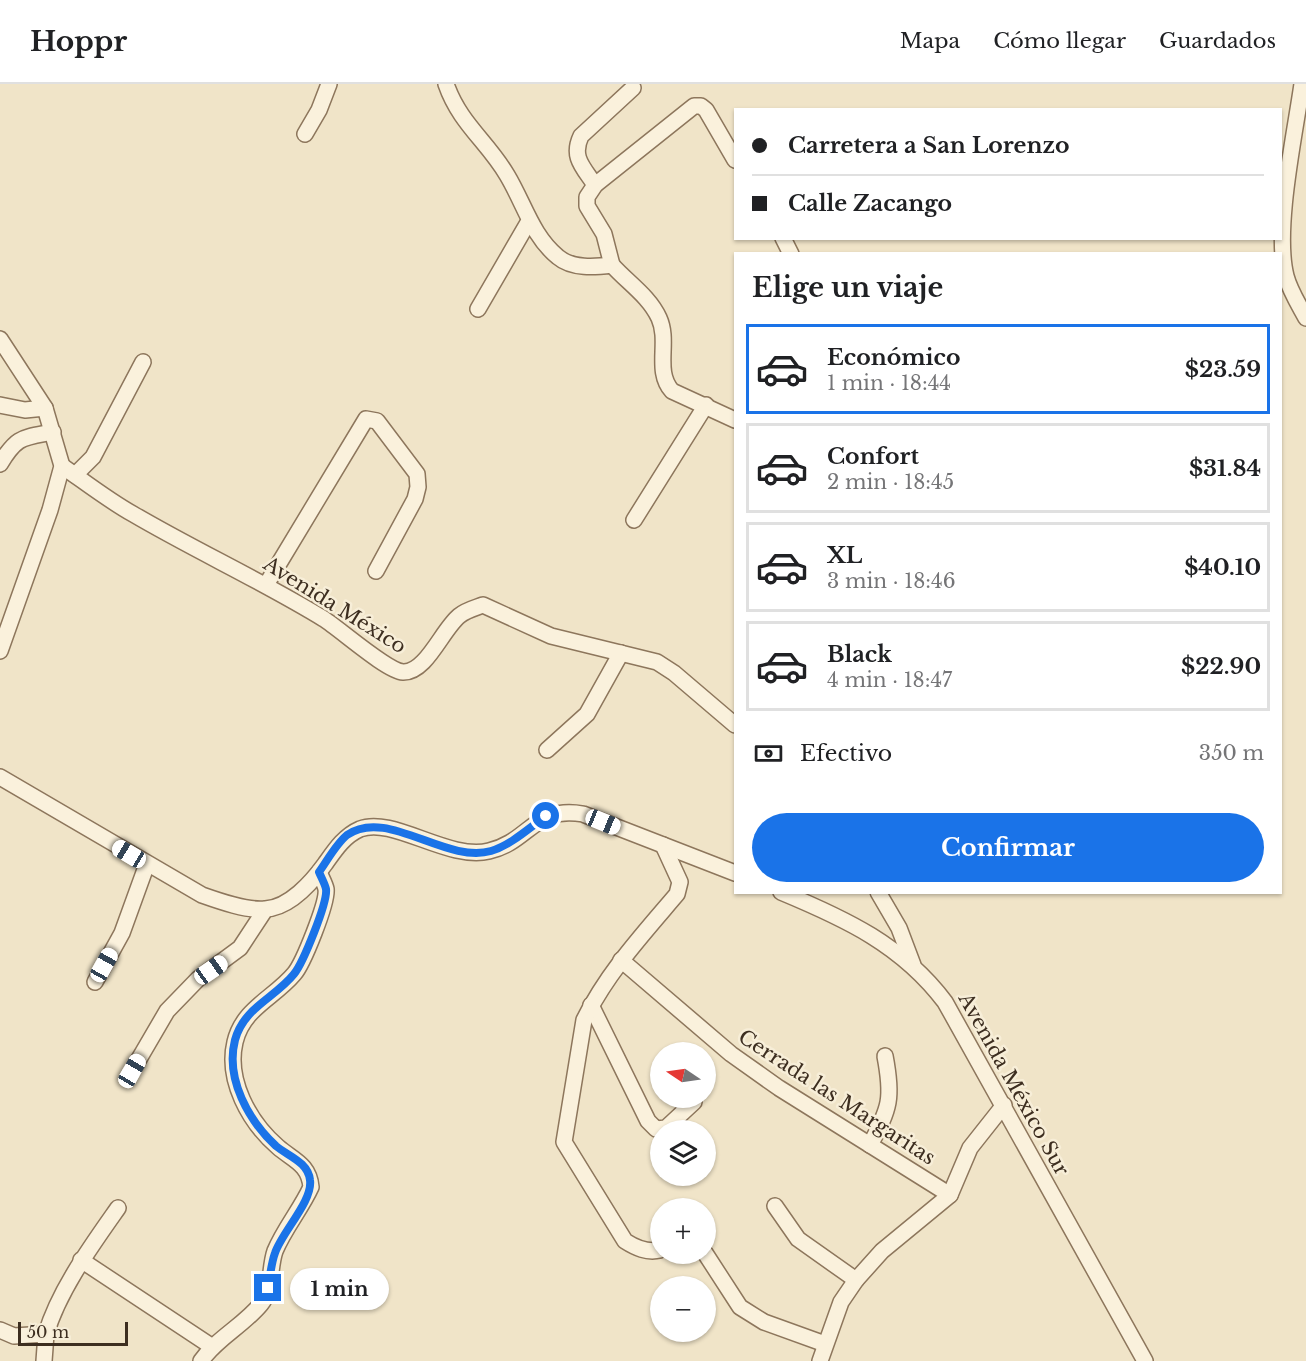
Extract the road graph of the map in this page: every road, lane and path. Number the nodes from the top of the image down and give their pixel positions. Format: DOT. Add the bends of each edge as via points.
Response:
graph roads {
  1 [pos="329,84"];
  2 [pos="446,84"];
  3 [pos="1302,84"];
  4 [pos="633,88"];
  5 [pos="305,134"];
  6 [pos="734,158"];
  7 [pos="595,185"];
  8 [pos="529,221"];
  9 [pos="612,265"];
  10 [pos="478,309"];
  11 [pos="1306,318"];
  12 [pos="0,339"];
  13 [pos="143,362"];
  14 [pos="0,405"];
  15 [pos="706,405"];
  16 [pos="45,408"];
  17 [pos="734,419"];
  18 [pos="53,432"];
  19 [pos="0,464"];
  20 [pos="68,470"];
  21 [pos="634,520"];
  22 [pos="376,571"];
  23 [pos="267,585"];
  24 [pos="0,651"];
  25 [pos="621,653"];
  26 [pos="734,724"];
  27 [pos="547,750"];
  28 [pos="0,777"];
  29 [pos="663,845"];
  30 [pos="147,864"];
  31 [pos="319,872"];
  32 [pos="734,873"];
  33 [pos="785,894"];
  34 [pos="879,894"];
  35 [pos="265,909"];
  36 [pos="621,960"];
  37 [pos="913,964"];
  38 [pos="95,982"];
  39 [pos="591,1005"];
  40 [pos="885,1056"];
  41 [pos="132,1071"];
  42 [pos="1004,1105"];
  43 [pos="688,1108"];
  44 [pos="870,1145"];
  45 [pos="950,1195"];
  46 [pos="775,1206"];
  47 [pos="118,1208"];
  48 [pos="650,1251"];
  49 [pos="81,1260"];
  50 [pos="712,1264"];
  51 [pos="856,1280"];
  52 [pos="0,1330"];
  53 [pos="46,1334"];
  54 [pos="825,1344"];
  55 [pos="211,1346"];
  56 [pos="44,1361"];
  57 [pos="201,1361"];
  58 [pos="820,1361"];
  59 [pos="1145,1361"];
  1 -- 5 [label="street" via="320,110"];
  2 -- 8 [label="street" via="459,114 508,176"];
  3 -- 11 [label="street" via="1284,214 1283,254 1286,277"];
  4 -- 7 [label="street" via="581,136 576,146 576,154"];
  6 -- 7 [label="street" via="706,110 694,106"];
  7 -- 9 [label="street" via="587,197 587,206 604,234"];
  8 -- 9 [label="street" via="559,258 592,267"];
  8 -- 10 [label="street"];
  9 -- 15 [label="street" via="659,317 665,384 672,392"];
  12 -- 16 [label="street"];
  13 -- 20 [label="street" via="93,457"];
  14 -- 16 [label="street" via="26,410"];
  15 -- 17 [label="street"];
  15 -- 21 [label="street"];
  16 -- 18 [label="street"];
  18 -- 19 [label="street" via="13,444"];
  18 -- 20 [label="street"];
  20 -- 23 [label="street, Avenida México" via="132,514"];
  20 -- 24 [label="street"];
  22 -- 23 [label="street" via="418,487 417,474 371,418 366,419"];
  23 -- 25 [label="street, Avenida México" via="327,621 387,666 402,672 414,670 425,661 460,615 483,605 550,636"];
  25 -- 26 [label="street, Avenida México" via="657,662"];
  25 -- 27 [label="street" via="587,714"];
  28 -- 30 [label="street"];
  29 -- 31 [label="street" via="568,811 546,816 502,846 477,852 455,851 373,826 346,836"];
  29 -- 32 [label="street"];
  29 -- 36 [label="street" via="680,882 677,894"];
  30 -- 35 [label="street" via="202,896"];
  30 -- 38 [label="street" via="122,933"];
  31 -- 35 [label="street" via="291,899"];
  31 -- 55 [label="street" via="326,890 324,904 300,966 251,1011 241,1025 233,1052 233,1070 245,1107 264,1133 305,1167 311,1186 275,1251 262,1302"];
  33 -- 37 [label="street, Avenida México Sur" via="856,926"];
  34 -- 37 [label="street" via="900,928"];
  35 -- 41 [label="street" via="240,948 198,979 167,1011"];
  36 -- 39 [label="street"];
  36 -- 44 [label="street, Cerrada las Margaritas" via="731,1054"];
  37 -- 42 [label="street, Avenida México Sur" via="945,1002"];
  39 -- 43 [label="street" via="648,1121 656,1129 666,1128"];
  39 -- 48 [label="street" via="584,1020 564,1142 625,1241"];
  40 -- 44 [label="street" via="891,1086 889,1103"];
  42 -- 45 [label="street" via="970,1148"];
  42 -- 59 [label="street, Avenida México Sur"];
  44 -- 45 [label="street, Cerrada las Margaritas"];
  45 -- 51 [label="street" via="882,1251"];
  46 -- 51 [label="street" via="798,1239"];
  47 -- 49 [label="street"];
  49 -- 53 [label="street"];
  49 -- 55 [label="street"];
  50 -- 54 [label="street" via="740,1307 764,1322"];
  51 -- 54 [label="street" via="841,1302"];
  52 -- 53 [label="street" via="14,1336"];
  53 -- 56 [label="street"];
  54 -- 58 [label="street"];
  55 -- 57 [label="street"];
}
